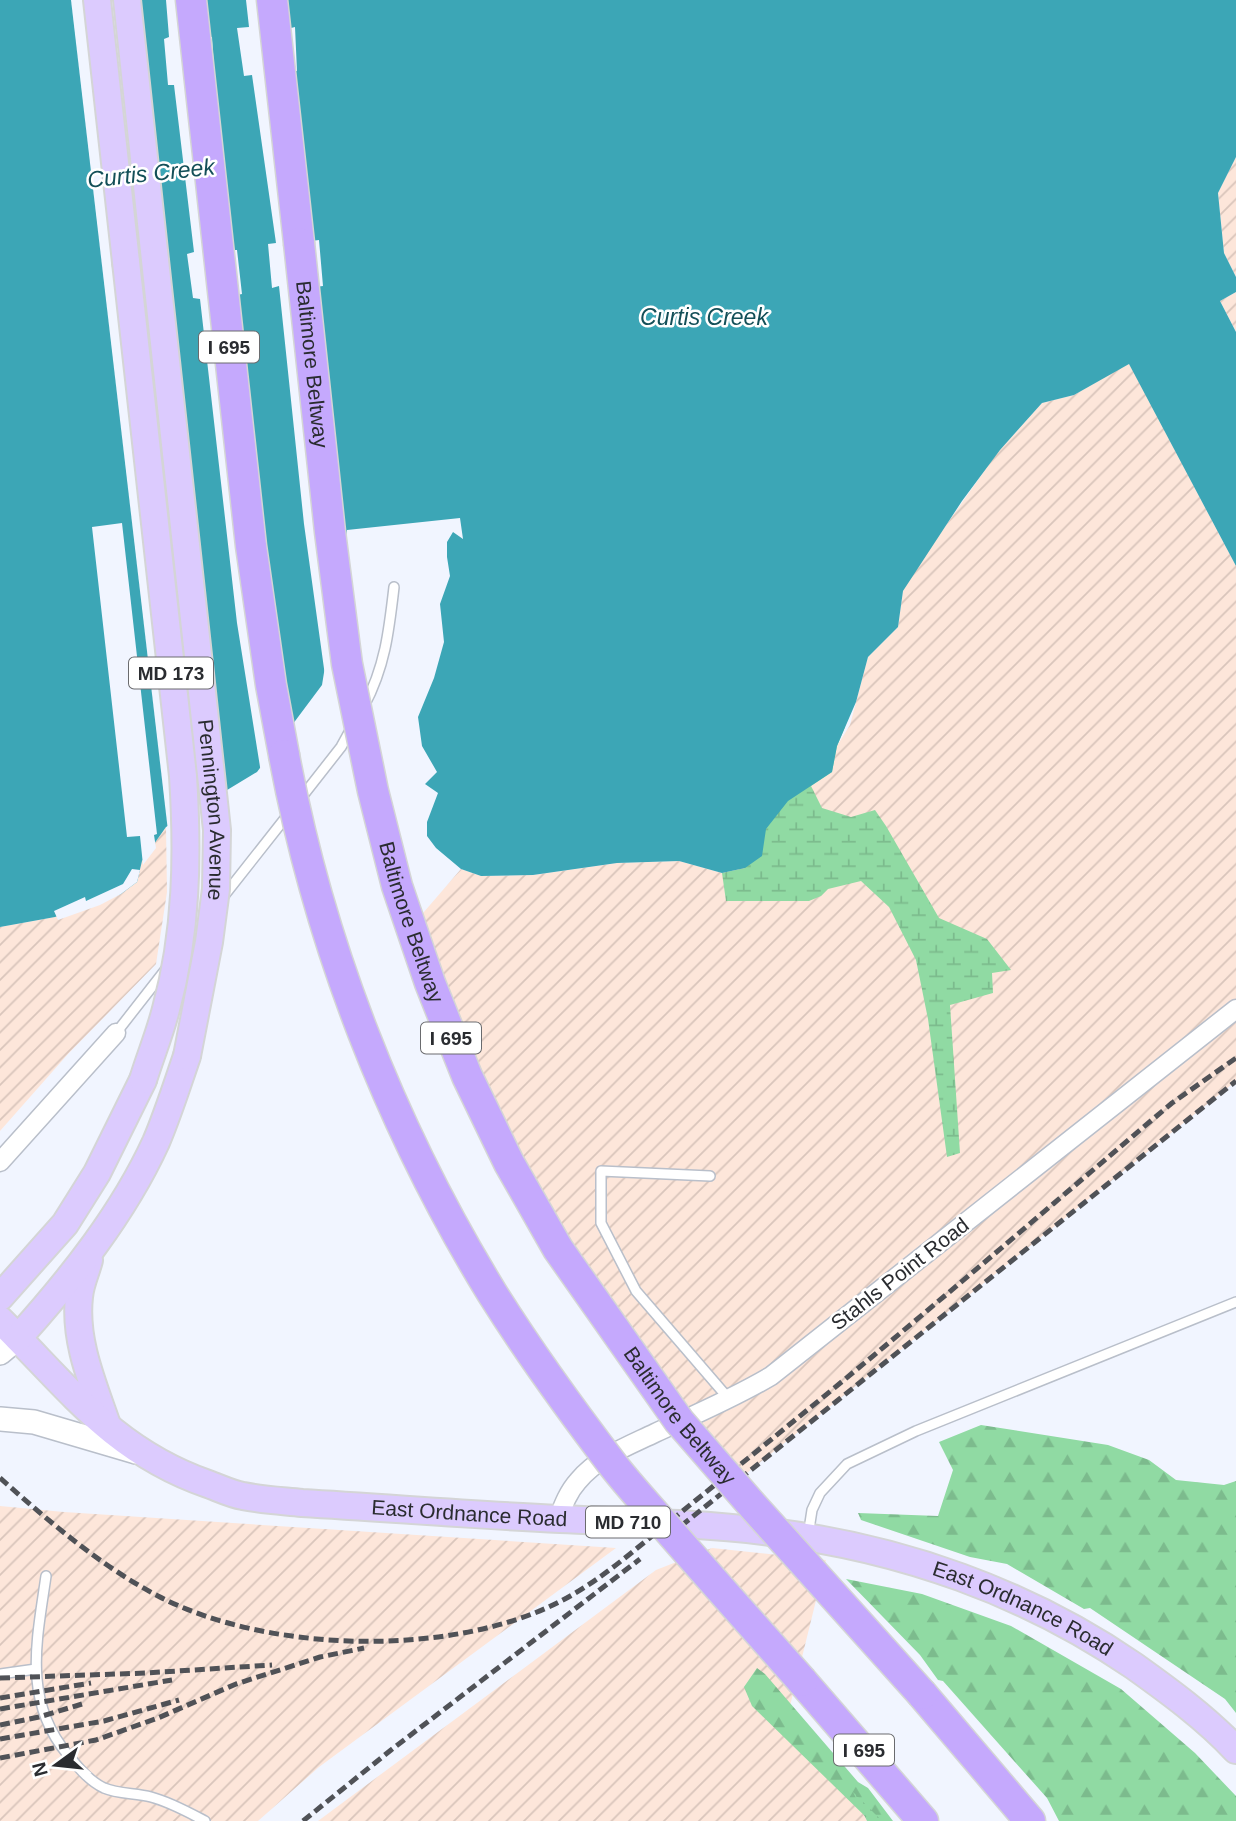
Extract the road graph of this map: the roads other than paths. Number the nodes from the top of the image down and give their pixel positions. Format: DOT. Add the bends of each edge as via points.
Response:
graph roads {
  1 [pos="97,0"];
  2 [pos="127,0"];
  3 [pos="191,0"];
  4 [pos="272,0"];
  5 [pos="394,587"];
  6 [pos="199,927"];
  7 [pos="191,938"];
  8 [pos="1236,1009"];
  9 [pos="116,1033"];
  10 [pos="0,1162"];
  11 [pos="709,1176"];
  12 [pos="94,1244"];
  13 [pos="0,1297"];
  14 [pos="1236,1302"];
  15 [pos="6,1337"];
  16 [pos="729,1399"];
  17 [pos="0,1419"];
  18 [pos="109,1430"];
  19 [pos="147,1455"];
  20 [pos="558,1519"];
  21 [pos="807,1537"];
  22 [pos="46,1576"];
  23 [pos="36,1669"];
  24 [pos="0,1675"];
  25 [pos="1236,1750"];
  26 [pos="205,1821"];
  27 [pos="923,1821"];
  28 [pos="1030,1821"];
  1 -- 13 [label="main road, Pennington Avenue / MD 173, bridge" via="183,776 186,890 166,1009 143,1080 97,1173 65,1224"];
  2 -- 12 [label="main road, Pennington Avenue / MD 173, bridge" via="217,830 216,889 187,1056 156,1142"];
  3 -- 27 [label="highway, I 695, bridge" via="251,546 271,685 295,815 324,918 395,1110 492,1293 615,1468"];
  4 -- 28 [label="highway, Baltimore Beltway / I 695, bridge" via="347,664 394,874 429,983 467,1076 558,1249 680,1421"];
  5 -- 6 [label="lane" via="377,682 341,747"];
  7 -- 9 [label="lane"];
  8 -- 16 [label="street, Stahls Point Road" via="771,1376"];
  9 -- 10 [label="street"];
  11 -- 16 [label="lane" via="601,1171 601,1223 636,1291"];
  12 -- 15 [label="main road, Pennington Avenue / MD 173" via="51,1301"];
  12 -- 18 [label="main road" via="79,1295 78,1318 89,1375"];
  14 -- 21 [label="lane" via="916,1431 847,1464 820,1493"];
  15 -- 18 [label="main road, East Ordnance Road / MD 710"];
  16 -- 20 [label="street, Stahls Point Road" via="598,1462 568,1495"];
  17 -- 19 [label="main road" via="34,1422"];
  18 -- 19 [label="main road, East Ordnance Road / MD 710"];
  19 -- 20 [label="main road, East Ordnance Road / MD 710" via="186,1477 243,1496"];
  20 -- 21 [label="main road, East Ordnance Road / MD 710" via="705,1526"];
  21 -- 25 [label="main road, East Ordnance Road / MD 710" via="946,1570 1018,1600 1095,1639 1167,1689"];
  22 -- 23 [label="lane" via="36,1636"];
  23 -- 24 [label="lane"];
  23 -- 26 [label="lane" via="50,1730 84,1774 104,1788 149,1796"];
}
